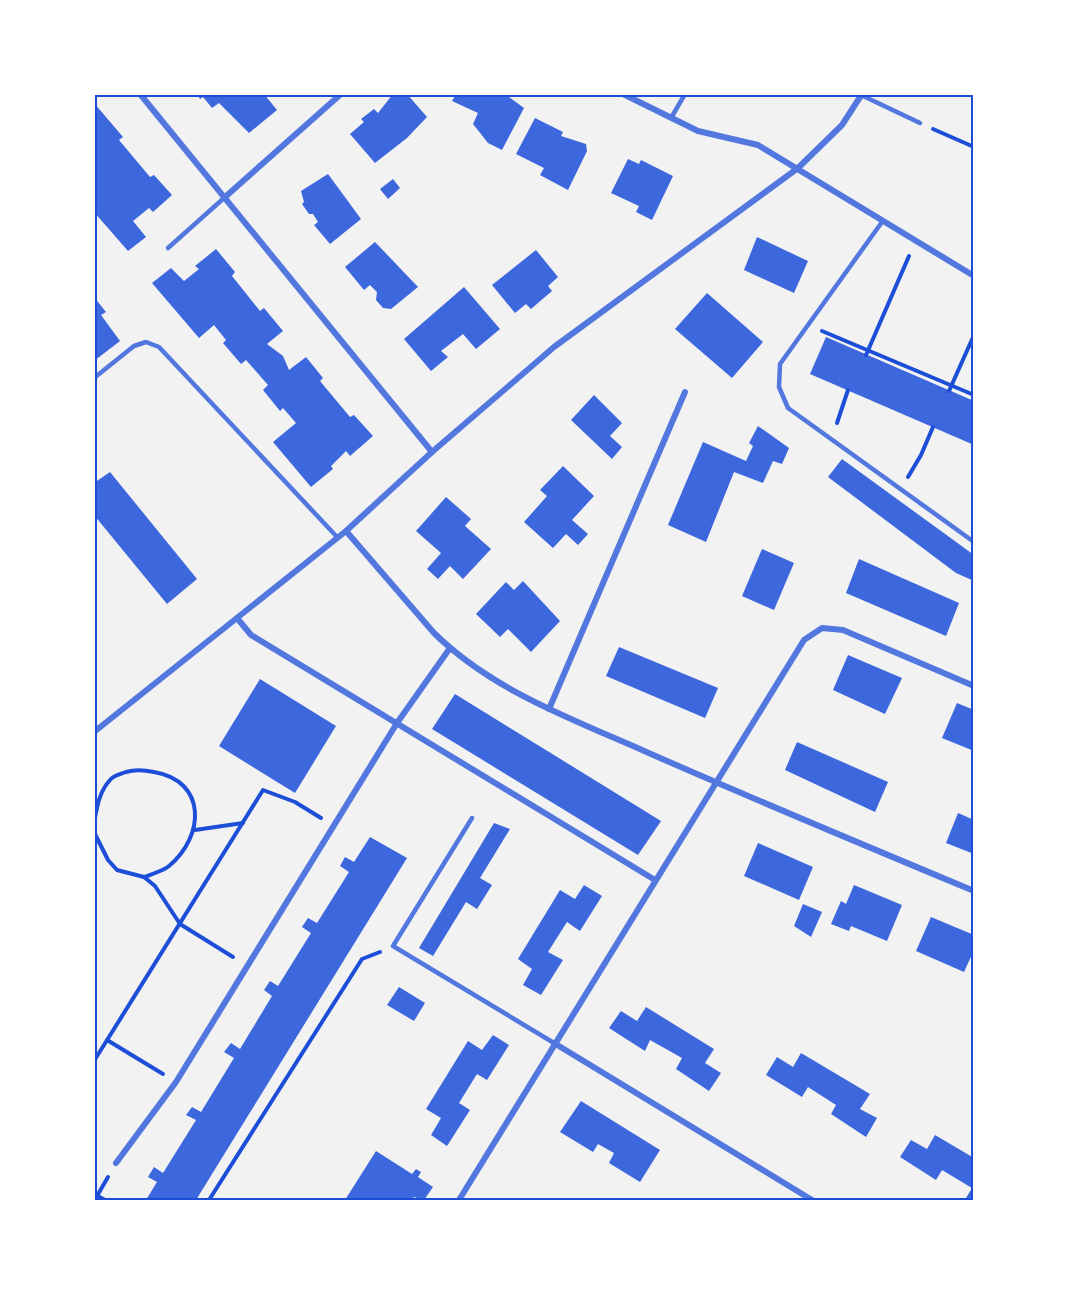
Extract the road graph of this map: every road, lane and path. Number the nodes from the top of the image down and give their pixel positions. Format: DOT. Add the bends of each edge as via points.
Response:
graph roads {
  1 [pos="140,94"];
  2 [pos="341,94"];
  3 [pos="623,94"];
  4 [pos="685,94"];
  5 [pos="862,95"];
  6 [pos="671,118"];
  7 [pos="920,123"];
  8 [pos="974,147"];
  9 [pos="798,168"];
  10 [pos="224,198"];
  11 [pos="882,222"];
  12 [pos="915,242"];
  13 [pos="168,248"];
  14 [pos="974,276"];
  15 [pos="808,326"];
  16 [pos="974,335"];
  17 [pos="867,352"];
  18 [pos="94,378"];
  19 [pos="950,388"];
  20 [pos="848,390"];
  21 [pos="685,392"];
  22 [pos="974,395"];
  23 [pos="933,427"];
  24 [pos="831,439"];
  25 [pos="432,452"];
  26 [pos="900,490"];
  27 [pos="346,531"];
  28 [pos="338,538"];
  29 [pos="974,542"];
  30 [pos="237,618"];
  31 [pos="450,648"];
  32 [pos="974,686"];
  33 [pos="549,709"];
  34 [pos="397,723"];
  35 [pos="94,732"];
  36 [pos="715,782"];
  37 [pos="472,818"];
  38 [pos="94,823"];
  39 [pos="243,823"];
  40 [pos="334,825"];
  41 [pos="195,830"];
  42 [pos="94,832"];
  43 [pos="144,878"];
  44 [pos="655,880"];
  45 [pos="974,891"];
  46 [pos="180,924"];
  47 [pos="393,946"];
  48 [pos="248,965"];
  49 [pos="107,1041"];
  50 [pos="554,1043"];
  51 [pos="94,1061"];
  52 [pos="176,1082"];
  53 [pos="116,1163"];
  54 [pos="94,1194"];
  55 [pos="105,1200"];
  56 [pos="209,1200"];
  57 [pos="459,1200"];
  58 [pos="812,1200"];
  1 -- 10 [label="street"];
  2 -- 10 [label="street"];
  3 -- 6 [label="street"];
  4 -- 6 [label="lane"];
  5 -- 7 [label="lane"];
  5 -- 9 [label="street" via="842,125"];
  6 -- 9 [label="street" via="698,131 748,141"];
  7 -- 8 [label="path"];
  9 -- 11 [label="street"];
  9 -- 25 [label="street" via="554,347"];
  10 -- 13 [label="lane"];
  10 -- 25 [label="street"];
  11 -- 12 [label="street"];
  11 -- 15 [label="lane"];
  12 -- 14 [label="street"];
  12 -- 17 [label="path"];
  15 -- 17 [label="path"];
  15 -- 24 [label="lane" via="780,364 779,387 789,408"];
  16 -- 19 [label="path"];
  17 -- 19 [label="path"];
  18 -- 28 [label="lane" via="134,346 146,342 159,347"];
  19 -- 22 [label="path"];
  20 -- 24 [label="path"];
  21 -- 33 [label="street"];
  23 -- 26 [label="path"];
  24 -- 26 [label="lane"];
  25 -- 27 [label="street"];
  26 -- 29 [label="lane"];
  27 -- 28 [label="street"];
  27 -- 31 [label="street"];
  28 -- 30 [label="street"];
  30 -- 34 [label="street" via="251,635"];
  30 -- 35 [label="street"];
  31 -- 33 [label="street" via="494,681"];
  31 -- 34 [label="street"];
  32 -- 36 [label="street" via="843,630 822,628 804,640"];
  33 -- 36 [label="street"];
  34 -- 40 [label="street"];
  34 -- 44 [label="street"];
  36 -- 44 [label="street"];
  36 -- 45 [label="street"];
  37 -- 47 [label="lane"];
  38 -- 41 [label="path" via="100,794 112,777 134,770 163,774 182,784 192,798"];
  39 -- 40 [label="path" via="263,790 295,802"];
  39 -- 41 [label="path"];
  39 -- 46 [label="path"];
  40 -- 48 [label="street"];
  41 -- 43 [label="path" via="190,843 167,868"];
  42 -- 43 [label="path" via="117,870"];
  43 -- 46 [label="path" via="155,886"];
  44 -- 50 [label="street"];
  46 -- 48 [label="path"];
  46 -- 49 [label="path"];
  47 -- 50 [label="lane"];
  47 -- 56 [label="path" via="362,959"];
  48 -- 52 [label="street"];
  49 -- 51 [label="path"];
  49 -- 52 [label="path"];
  50 -- 57 [label="street"];
  50 -- 58 [label="street"];
  52 -- 53 [label="street"];
  54 -- 55 [label="path"];
}
